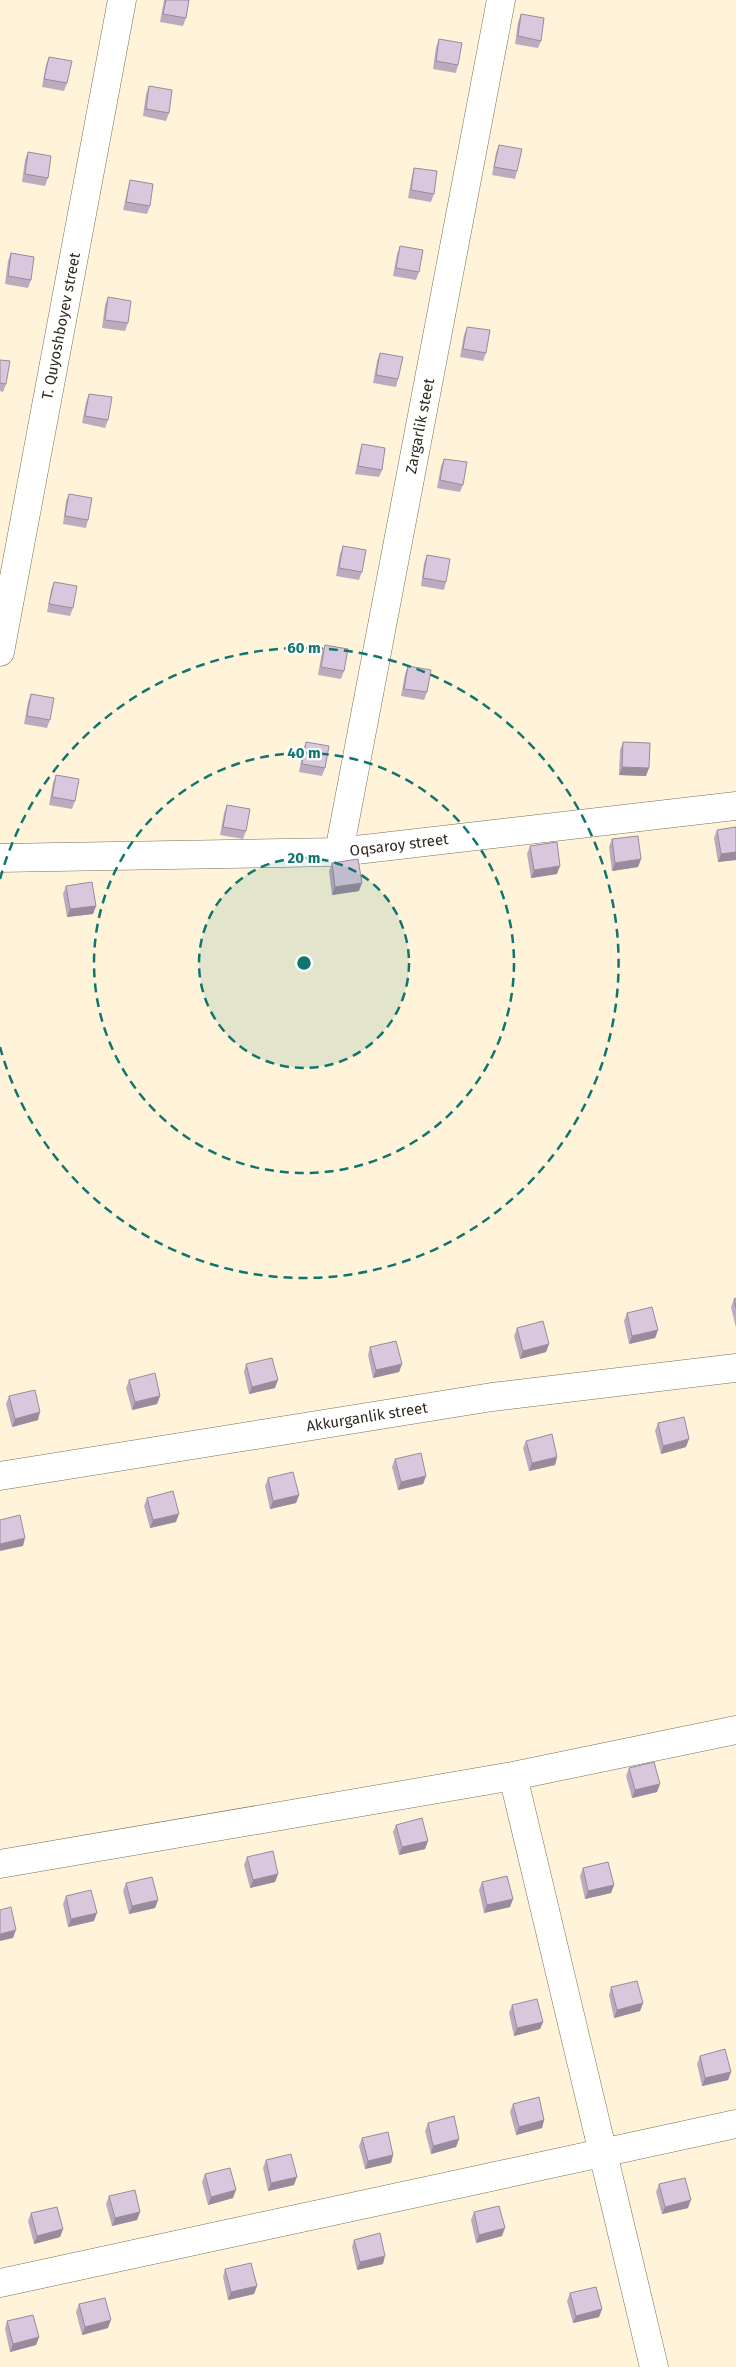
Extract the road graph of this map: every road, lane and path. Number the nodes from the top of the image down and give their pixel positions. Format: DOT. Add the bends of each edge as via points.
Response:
graph roads {
  1 [pos="122,0"];
  2 [pos="500,0"];
  3 [pos="0,652"];
  4 [pos="736,806"];
  5 [pos="339,852"];
  6 [pos="0,858"];
  7 [pos="736,1368"];
  8 [pos="0,1476"];
  9 [pos="736,1730"];
  10 [pos="513,1776"];
  11 [pos="0,1864"];
  12 [pos="736,2124"];
  13 [pos="603,2153"];
  14 [pos="0,2283"];
  15 [pos="654,2367"];
  1 -- 3 [label="street, T. Quyoshboyev street"];
  2 -- 5 [label="street, Zargarlik steet"];
  4 -- 5 [label="street, Oqsaroy street"];
  5 -- 6 [label="street, Oqsaroy street"];
  7 -- 8 [label="street, Akkurganlik street" via="492,1397"];
  9 -- 10 [label="street"];
  10 -- 11 [label="street"];
  10 -- 13 [label="street"];
  12 -- 13 [label="street"];
  13 -- 14 [label="street"];
  13 -- 15 [label="street"];
}
